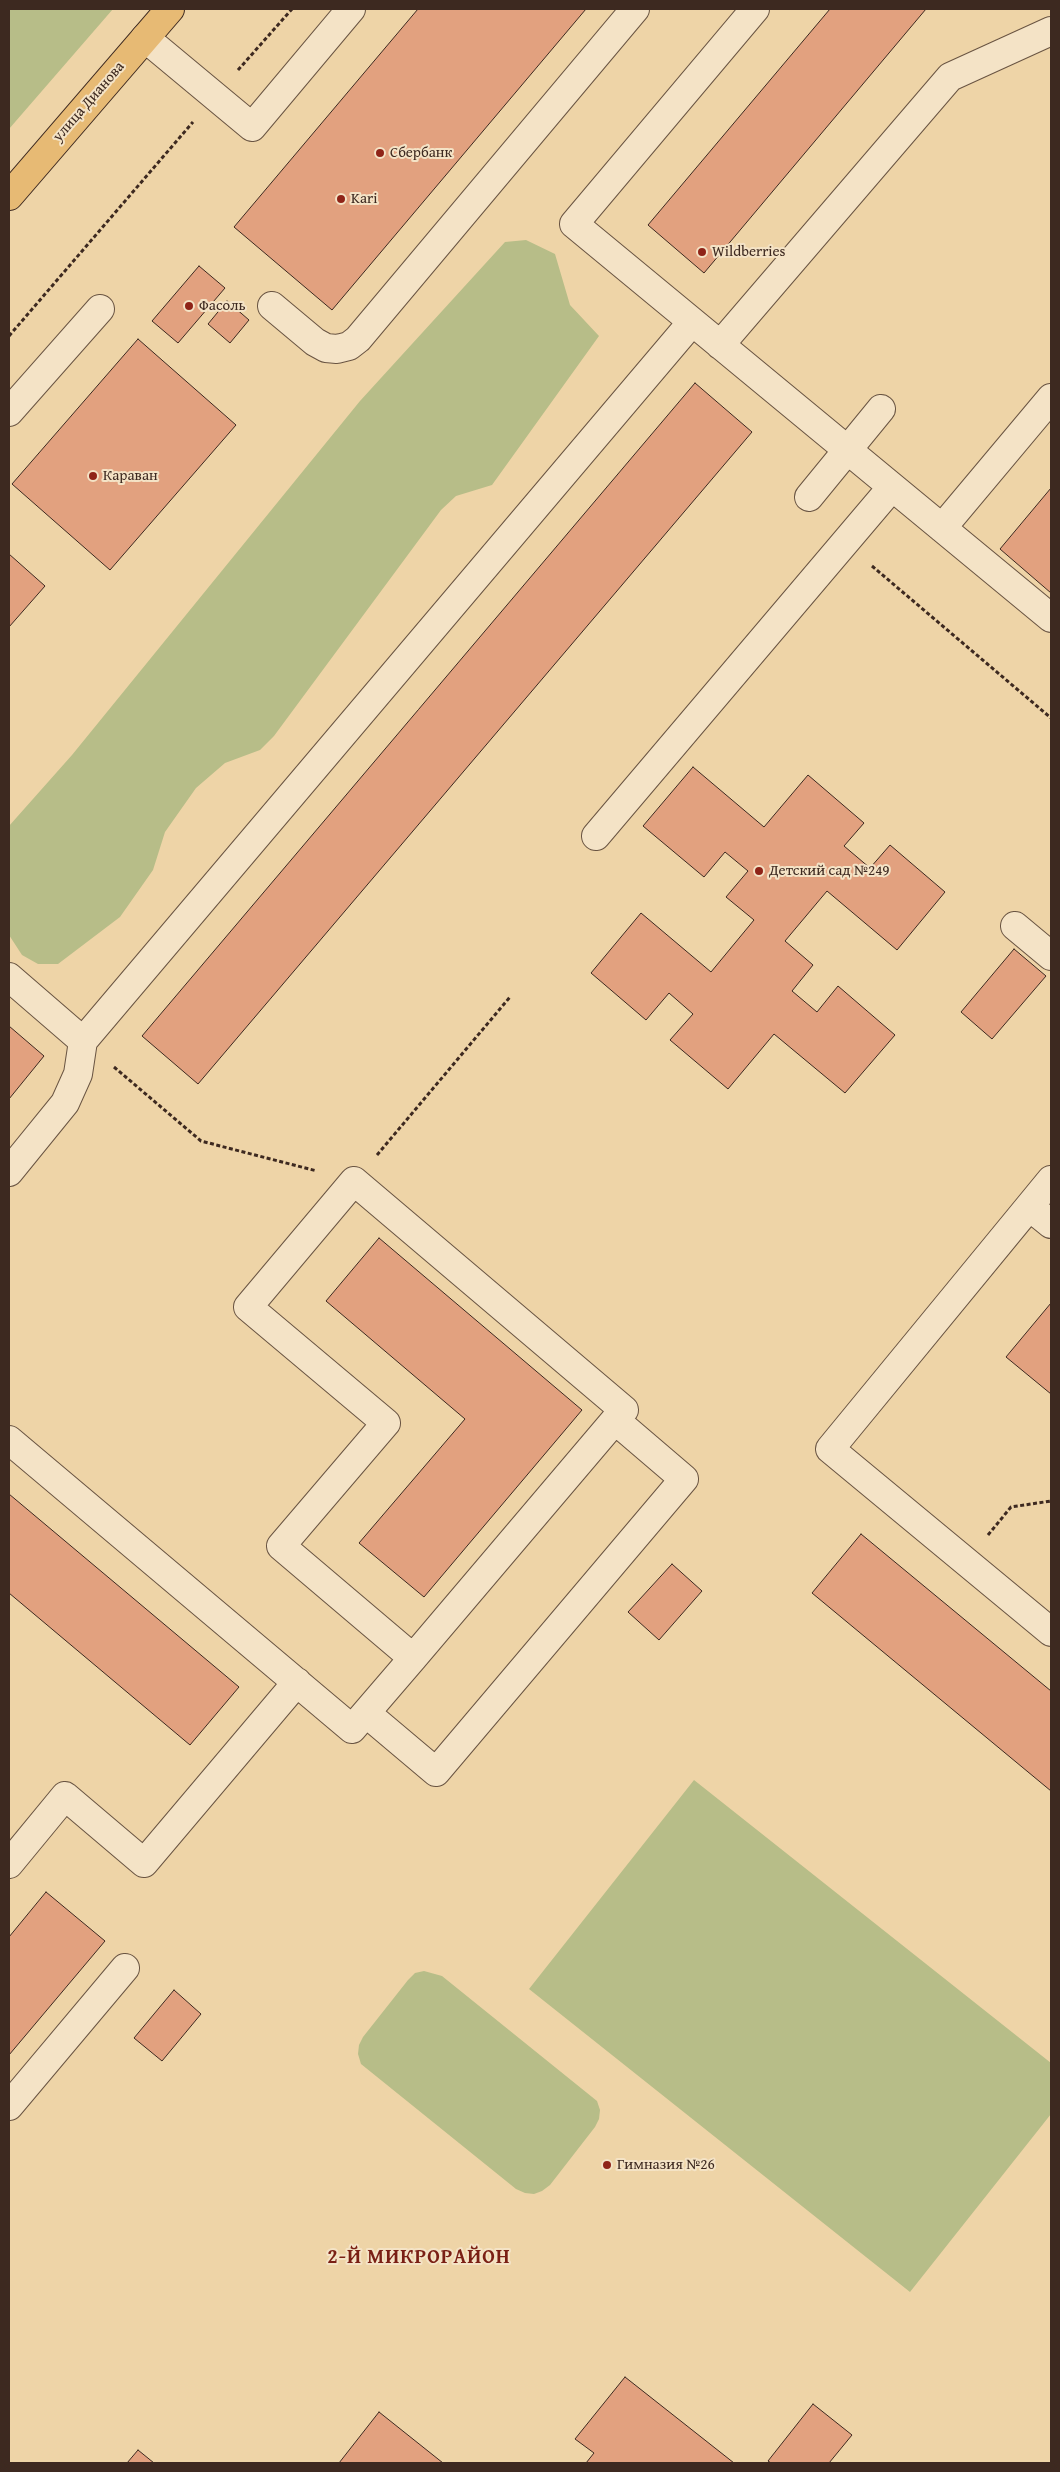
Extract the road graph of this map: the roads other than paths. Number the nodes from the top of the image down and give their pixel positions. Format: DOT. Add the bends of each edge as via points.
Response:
graph roads {
  1 [pos="170,9"];
  2 [pos="351,9"];
  3 [pos="635,9"];
  4 [pos="755,9"];
  5 [pos="1051,31"];
  6 [pos="145,38"];
  7 [pos="9,196"];
  8 [pos="272,306"];
  9 [pos="100,309"];
  10 [pos="692,322"];
  11 [pos="720,345"];
  12 [pos="1051,398"];
  13 [pos="881,409"];
  14 [pos="9,412"];
  15 [pos="848,450"];
  16 [pos="892,487"];
  17 [pos="809,497"];
  18 [pos="942,528"];
  19 [pos="1051,618"];
  20 [pos="596,836"];
  21 [pos="1016,926"];
  22 [pos="1051,956"];
  23 [pos="9,977"];
  24 [pos="83,1040"];
  25 [pos="9,1172"];
  26 [pos="1051,1180"];
  27 [pos="1030,1206"];
  28 [pos="1051,1224"];
  29 [pos="615,1420"];
  30 [pos="9,1440"];
  31 [pos="1051,1632"];
  32 [pos="413,1658"];
  33 [pos="297,1682"];
  34 [pos="366,1713"];
  35 [pos="9,1864"];
  36 [pos="125,1968"];
  37 [pos="9,2106"];
  1 -- 6 [label="main road, улица Дианова"];
  2 -- 6 [label="lane" via="252,128"];
  3 -- 8 [label="lane" via="358,339 337,350 326,348"];
  4 -- 10 [label="lane" via="574,224"];
  5 -- 11 [label="lane" via="950,77"];
  6 -- 7 [label="main road, улица Дианова"];
  9 -- 14 [label="lane"];
  10 -- 11 [label="lane"];
  10 -- 24 [label="lane"];
  11 -- 15 [label="lane"];
  12 -- 18 [label="lane"];
  13 -- 15 [label="lane"];
  15 -- 16 [label="lane"];
  15 -- 17 [label="lane"];
  16 -- 18 [label="lane"];
  16 -- 20 [label="lane"];
  18 -- 19 [label="lane"];
  21 -- 22 [label="lane"];
  23 -- 24 [label="lane"];
  24 -- 25 [label="lane" via="78,1074 65,1103"];
  26 -- 27 [label="lane"];
  27 -- 28 [label="lane"];
  27 -- 31 [label="lane" via="830,1449"];
  29 -- 32 [label="lane"];
  29 -- 32 [label="lane" via="624,1410 354,1181 248,1307 386,1424 281,1546"];
  29 -- 34 [label="lane" via="684,1478 436,1772"];
  30 -- 33 [label="lane"];
  32 -- 34 [label="lane"];
  33 -- 34 [label="lane" via="352,1729"];
  33 -- 35 [label="lane" via="144,1863 65,1796"];
  36 -- 37 [label="lane"];
}
